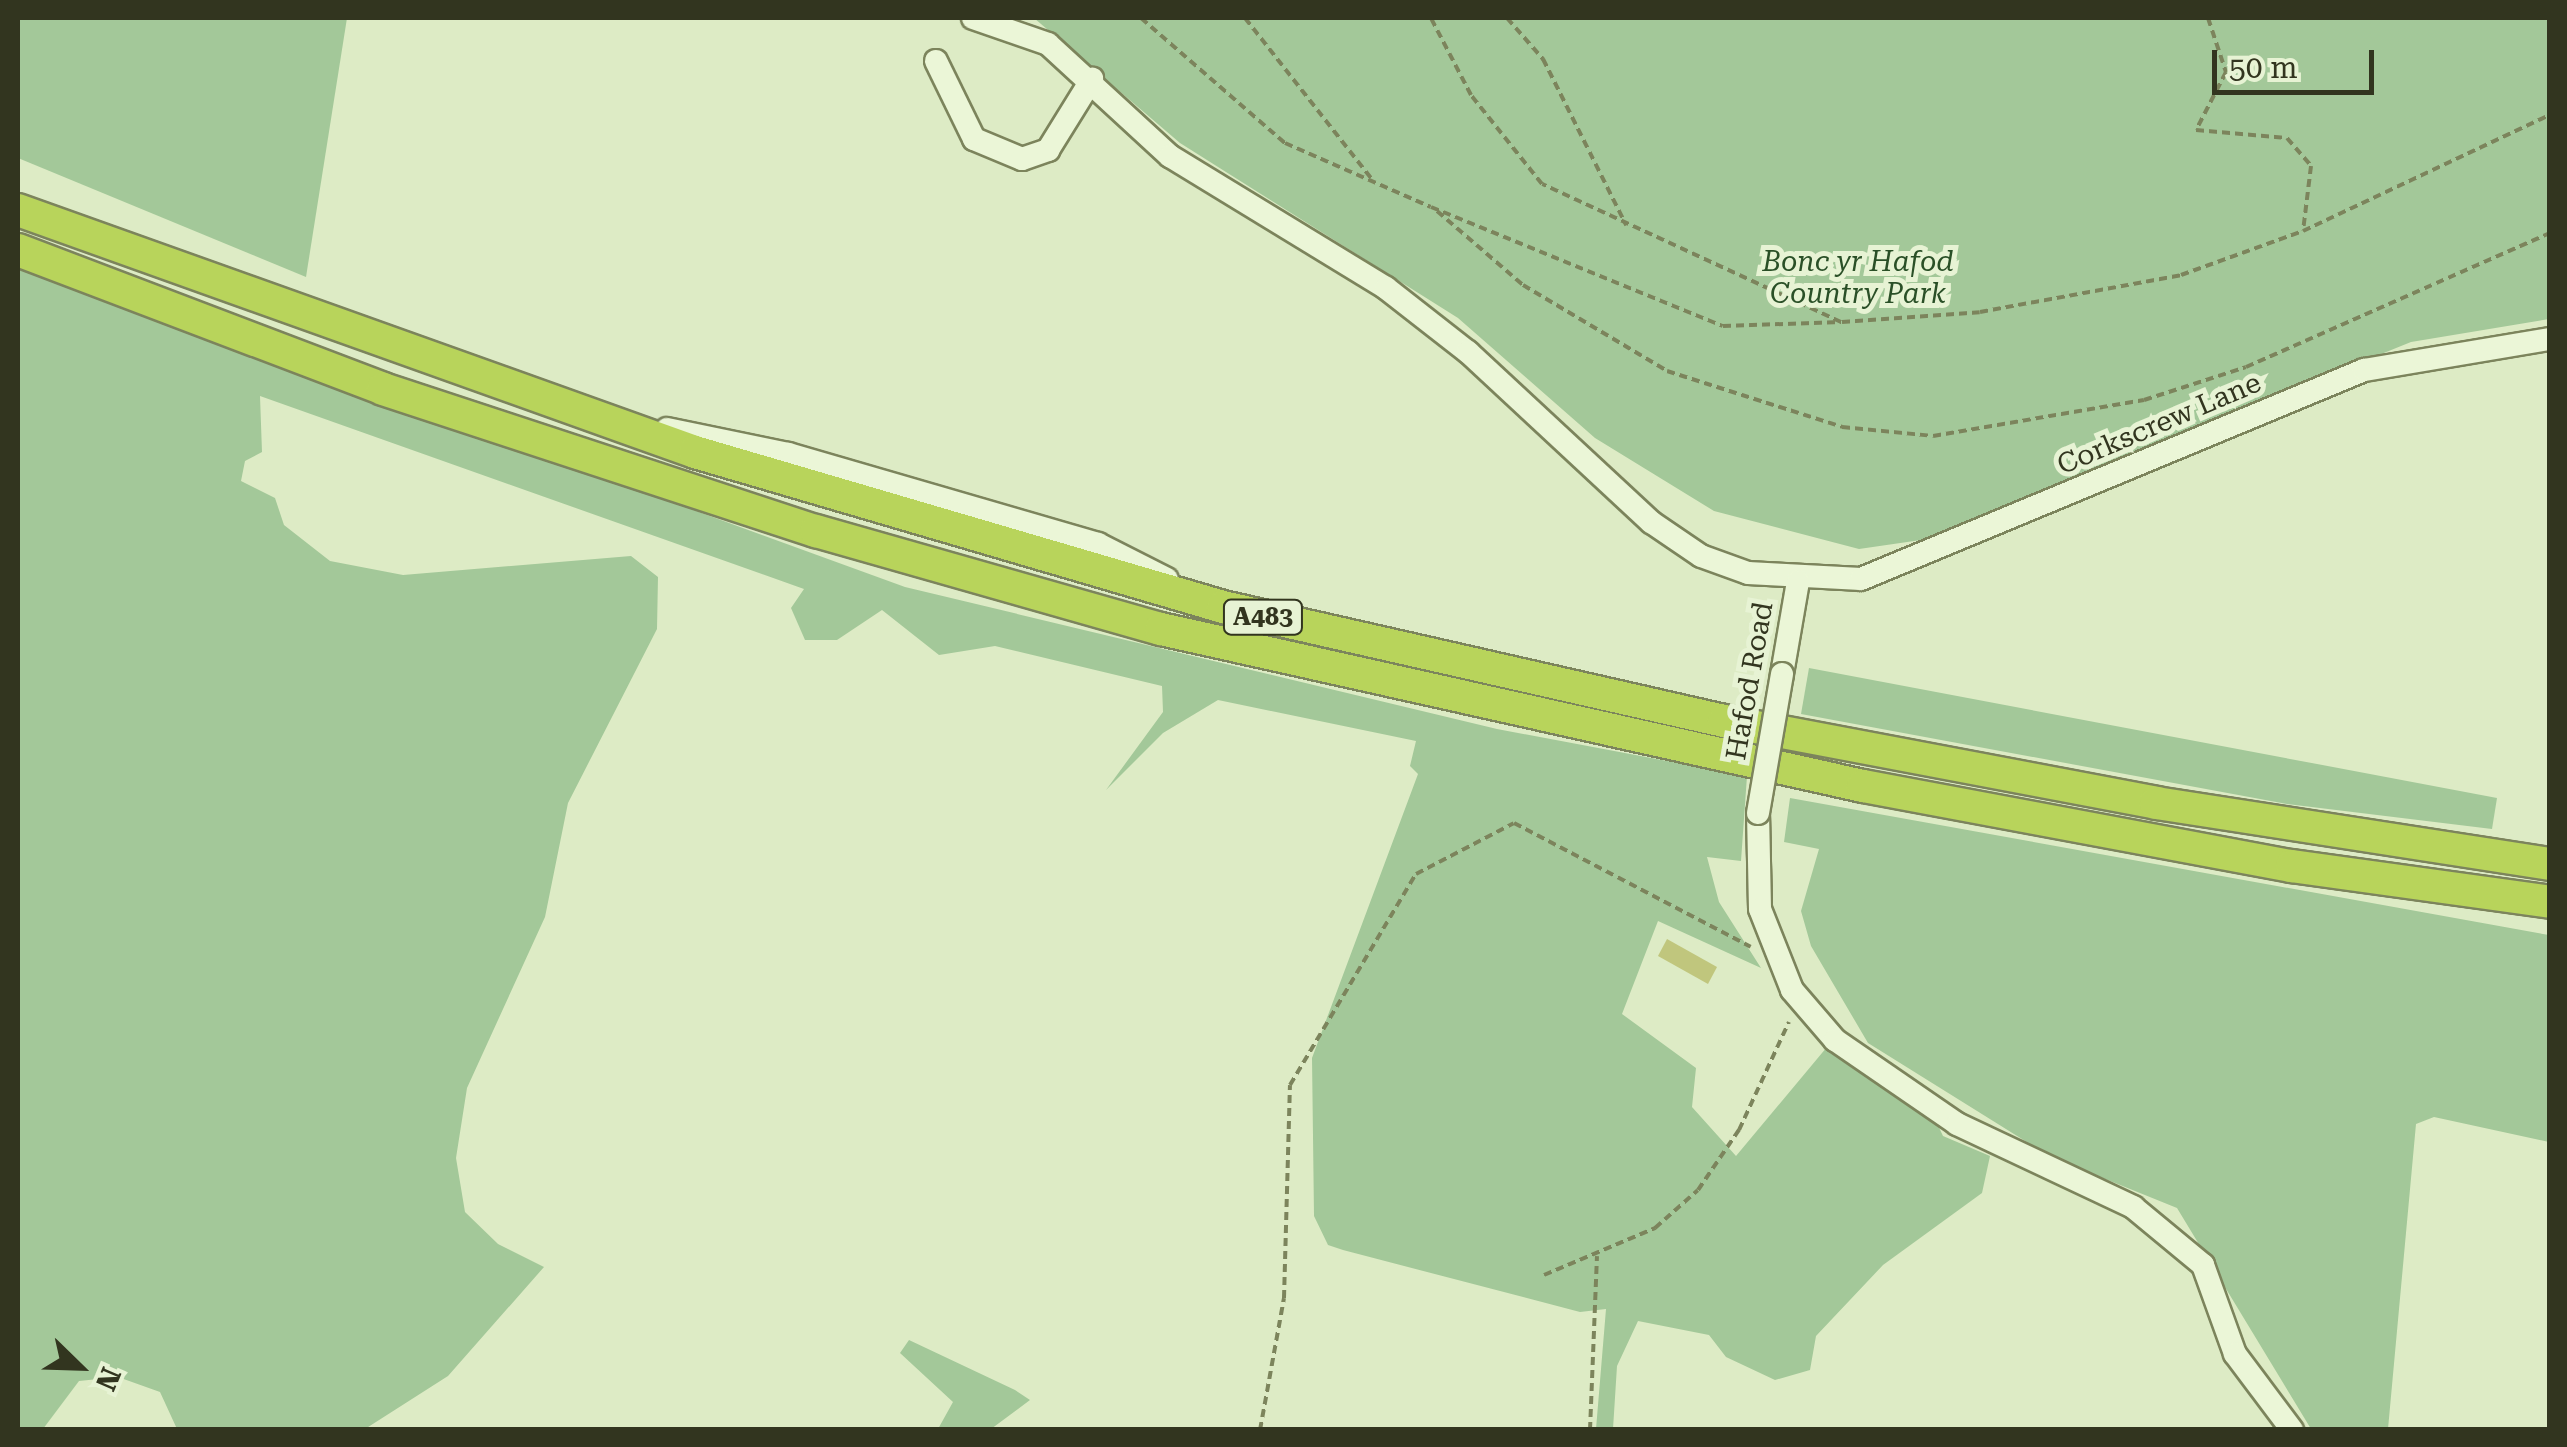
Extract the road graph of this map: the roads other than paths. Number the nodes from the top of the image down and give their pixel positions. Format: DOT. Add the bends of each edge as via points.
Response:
graph roads {
  1 [pos="973,18"];
  2 [pos="936,61"];
  3 [pos="1092,79"];
  4 [pos="18,210"];
  5 [pos="18,250"];
  6 [pos="2550,339"];
  7 [pos="1798,581"];
  8 [pos="2550,864"];
  9 [pos="2550,902"];
  10 [pos="2292,1430"];
  1 -- 3 [label="street, Hafod Road" via="1048,44"];
  2 -- 3 [label="street" via="974,138 1022,159 1048,150"];
  3 -- 7 [label="street, Hafod Road" via="1170,156 1386,288 1468,352 1651,522 1701,556"];
  4 -- 8 [label="highway, A483" via="576,410 933,528 1223,608 1724,721 2156,803"];
  5 -- 9 [label="highway, A483" via="402,395 816,531 1162,629 1863,786 2292,866"];
  6 -- 7 [label="street, Corkscrew Lane" via="2364,370 1909,562 1861,579"];
  7 -- 10 [label="street, Hafod Road, bridge" via="1758,813 1760,908 1800,999 1835,1040 1957,1124 2134,1207 2204,1266 2236,1354"];
}
